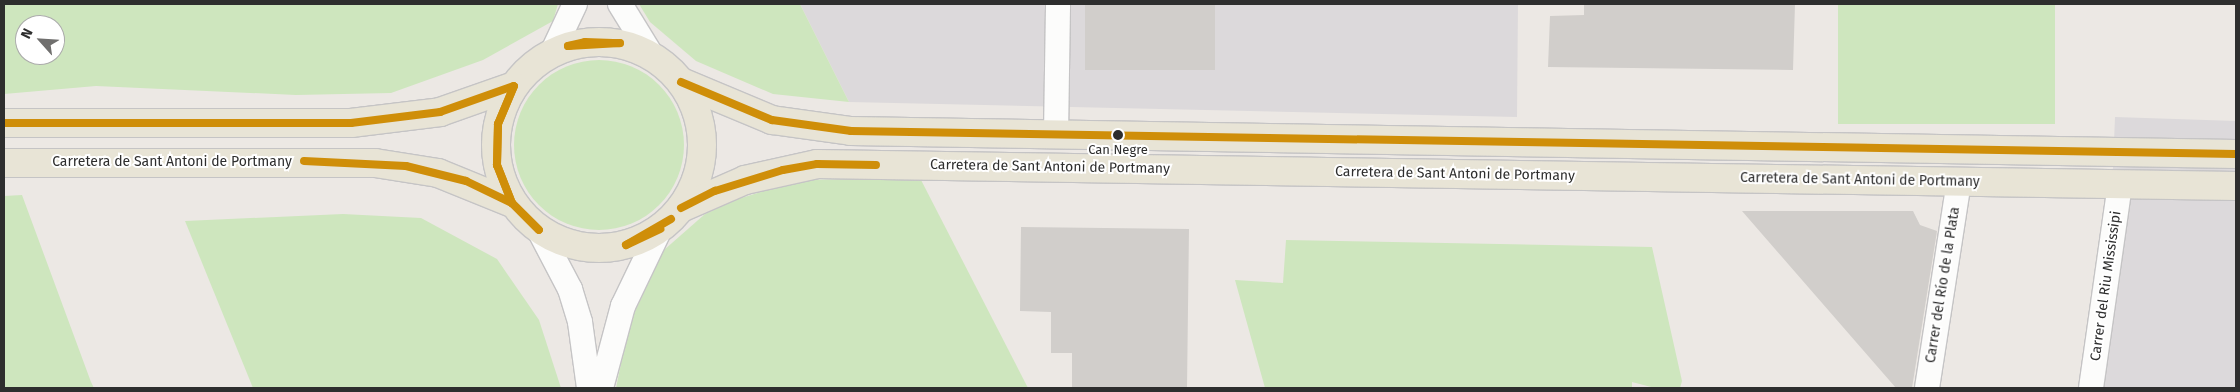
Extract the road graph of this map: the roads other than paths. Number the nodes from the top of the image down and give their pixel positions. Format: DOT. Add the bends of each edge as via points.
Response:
graph roads {
  1 [pos="575,4"];
  2 [pos="620,4"];
  3 [pos="1058,4"];
  4 [pos="552,53"];
  5 [pos="652,56"];
  6 [pos="682,82"];
  7 [pos="514,86"];
  8 [pos="4,123"];
  9 [pos="1056,134"];
  10 [pos="2235,153"];
  11 [pos="4,163"];
  12 [pos="1959,182"];
  13 [pos="2120,184"];
  14 [pos="2236,186"];
  15 [pos="512,203"];
  16 [pos="681,208"];
  17 [pos="660,229"];
  18 [pos="538,230"];
  19 [pos="589,388"];
  20 [pos="601,388"];
  21 [pos="1927,388"];
  22 [pos="2091,388"];
  1 -- 4 [label="street"];
  2 -- 5 [label="street"];
  3 -- 9 [label="street"];
  4 -- 5 [label="main road" via="568,46 602,42 636,48"];
  4 -- 7 [label="main road"];
  5 -- 6 [label="main road"];
  6 -- 9 [label="main road" via="772,120 820,129"];
  6 -- 16 [label="main road" via="697,112 702,145 697,178"];
  7 -- 8 [label="main road" via="440,112 351,123"];
  7 -- 15 [label="main road" via="504,104 495,144 503,184"];
  9 -- 10 [label="main road"];
  11 -- 15 [label="main road, Carretera de Sant Antoni de Portmany" via="375,163 438,173"];
  12 -- 13 [label="main road, Carretera de Sant Antoni de Portmany"];
  12 -- 16 [label="main road, Carretera de Sant Antoni de Portmany" via="817,164 745,180"];
  12 -- 21 [label="street, Carrer del Río de la Plata"];
  13 -- 14 [label="main road, Carretera de Sant Antoni de Portmany"];
  13 -- 22 [label="street, Carrer del Riu Mississipi"];
  15 -- 18 [label="main road"];
  16 -- 17 [label="main road"];
  17 -- 18 [label="main road" via="626,245 608,248 572,246"];
  17 -- 20 [label="street" via="623,306"];
  18 -- 19 [label="street" via="570,289 580,322"];
}
